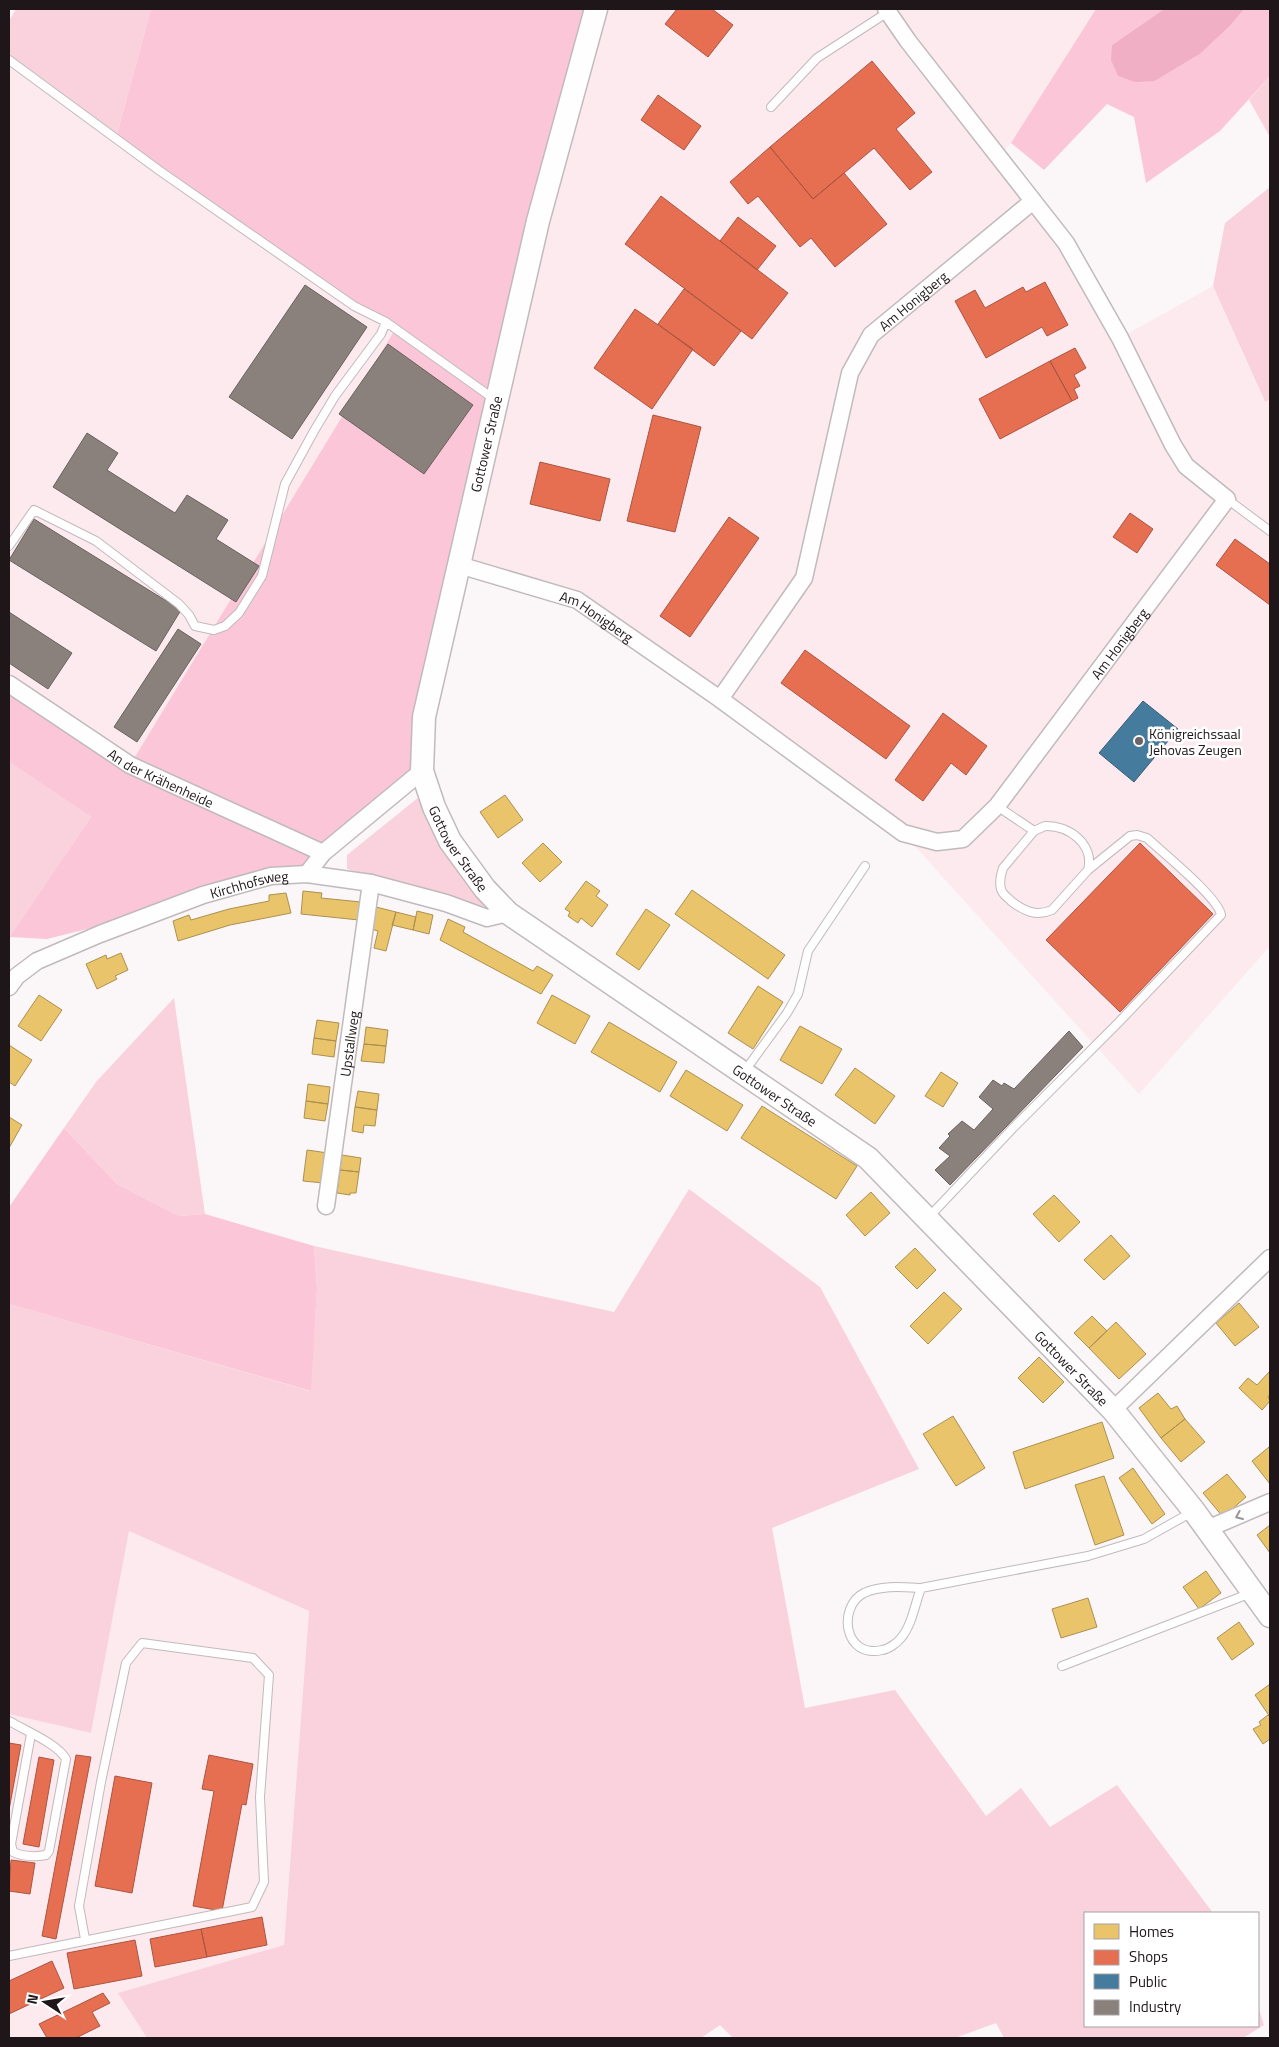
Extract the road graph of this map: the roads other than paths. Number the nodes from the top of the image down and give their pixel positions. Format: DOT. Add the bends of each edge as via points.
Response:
graph roads {
  1 [pos="596,9"];
  2 [pos="887,11"];
  3 [pos="9,60"];
  4 [pos="772,107"];
  5 [pos="1033,201"];
  6 [pos="386,322"];
  7 [pos="496,400"];
  8 [pos="1227,499"];
  9 [pos="1270,531"];
  10 [pos="9,546"];
  11 [pos="458,565"];
  12 [pos="9,684"];
  13 [pos="720,699"];
  14 [pos="422,771"];
  15 [pos="997,806"];
  16 [pos="1034,831"];
  17 [pos="323,853"];
  18 [pos="865,866"];
  19 [pos="1088,870"];
  20 [pos="308,874"];
  21 [pos="371,883"];
  22 [pos="508,913"];
  23 [pos="9,987"];
  24 [pos="743,1074"];
  25 [pos="326,1206"];
  26 [pos="927,1219"];
  27 [pos="1270,1258"];
  28 [pos="1113,1410"];
  29 [pos="1270,1502"];
  30 [pos="1194,1511"];
  31 [pos="1207,1529"];
  32 [pos="921,1588"];
  33 [pos="1253,1593"];
  34 [pos="1270,1616"];
  35 [pos="1062,1666"];
  36 [pos="9,1721"];
  37 [pos="31,1734"];
  38 [pos="10,1849"];
  39 [pos="85,1939"];
  40 [pos="9,1956"];
  1 -- 7 [label="street, Gottower Straße" via="538,221"];
  2 -- 4 [label="lane" via="817,58"];
  2 -- 5 [label="street"];
  3 -- 6 [label="lane" via="168,177 354,306"];
  5 -- 8 [label="street" via="1066,243 1120,338 1186,466"];
  5 -- 13 [label="street, Am Honigberg" via="871,335 850,373 804,578"];
  6 -- 7 [label="lane"];
  6 -- 10 [label="lane" via="382,334 314,431 285,484 262,576 239,613 225,626 214,630 195,626 179,604 96,541 34,510"];
  7 -- 11 [label="street, Gottower Straße"];
  8 -- 9 [label="lane"];
  8 -- 15 [label="street, Am Honigberg"];
  11 -- 13 [label="street, Am Honigberg" via="577,600"];
  11 -- 14 [label="street, Gottower Straße" via="424,717"];
  12 -- 17 [label="street, An der Krähenheide" via="130,765"];
  13 -- 15 [label="street, Am Honigberg" via="903,833 937,842 964,839"];
  14 -- 17 [label="street"];
  14 -- 22 [label="street, Gottower Straße" via="450,842 485,889"];
  15 -- 16 [label="lane"];
  16 -- 19 [label="lane" via="1045,826 1066,829 1086,847"];
  16 -- 19 [label="lane" via="1001,874 1000,889 1004,896 1023,910 1038,914 1052,910"];
  17 -- 20 [label="street"];
  18 -- 24 [label="lane" via="808,951 798,994 787,1013"];
  19 -- 26 [label="lane" via="1130,836 1142,836 1210,896 1220,909 1220,915"];
  20 -- 21 [label="street, Kirchhofsweg"];
  20 -- 23 [label="street, Kirchhofsweg" via="271,876 204,895 135,921 37,961 17,976"];
  21 -- 22 [label="street, Kirchhofsweg" via="488,918"];
  21 -- 25 [label="street, Upstallweg"];
  22 -- 24 [label="street, Gottower Straße"];
  24 -- 26 [label="street, Gottower Straße" via="868,1158"];
  26 -- 28 [label="street, Gottower Straße"];
  27 -- 28 [label="street, Gottower Straße"];
  28 -- 30 [label="street, Gottower Straße"];
  29 -- 31 [label="street, one-way"];
  30 -- 31 [label="street, Gottower Straße"];
  30 -- 32 [label="lane" via="1144,1539 1088,1556"];
  31 -- 33 [label="street, Gottower Straße"];
  32 -- 32 [label="lane" via="901,1638 887,1649 872,1653 857,1646 848,1619 857,1598 878,1589"];
  33 -- 34 [label="street, Gottower Straße"];
  33 -- 35 [label="lane"];
  36 -- 37 [label="lane"];
  37 -- 38 [label="lane"];
  37 -- 38 [label="lane" via="62,1752 66,1759 49,1851 39,1856 18,1854"];
  39 -- 39 [label="lane" via="252,1907 264,1882 260,1797 270,1676 253,1658 142,1643 126,1663 79,1906"];
  39 -- 40 [label="lane"];
}
